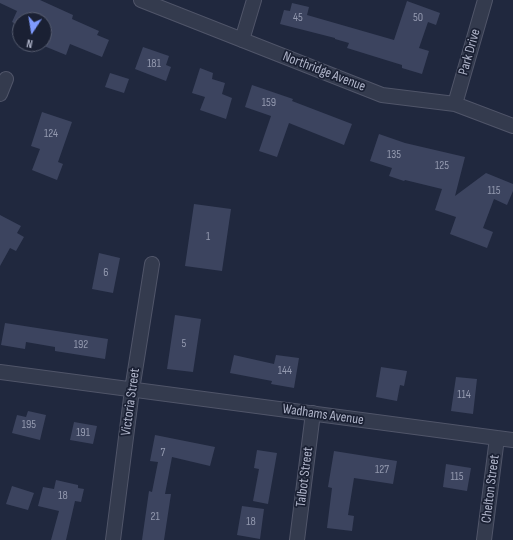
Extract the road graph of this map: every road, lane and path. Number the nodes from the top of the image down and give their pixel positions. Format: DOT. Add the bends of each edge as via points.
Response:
graph roads {
  1 [pos="141,0"];
  2 [pos="254,0"];
  3 [pos="486,0"];
  4 [pos="242,40"];
  5 [pos="6,79"];
  6 [pos="0,94"];
  7 [pos="455,104"];
  8 [pos="513,126"];
  9 [pos="152,264"];
  10 [pos="0,372"];
  11 [pos="132,390"];
  12 [pos="313,413"];
  13 [pos="497,438"];
  14 [pos="513,440"];
  15 [pos="113,540"];
  16 [pos="297,540"];
  17 [pos="484,540"];
  1 -- 4 [label="street, Northridge Avenue"];
  2 -- 4 [label="street"];
  3 -- 7 [label="street, Park Drive"];
  4 -- 7 [label="street, Northridge Avenue" via="382,95"];
  5 -- 6 [label="street"];
  7 -- 8 [label="street, Northridge Avenue"];
  9 -- 11 [label="street, Victoria Street"];
  10 -- 11 [label="street, Wadhams Avenue"];
  11 -- 12 [label="street, Wadhams Avenue"];
  11 -- 15 [label="street, Victoria Street"];
  12 -- 13 [label="street, Wadhams Avenue"];
  12 -- 16 [label="street, Talbot Street"];
  13 -- 14 [label="street, Wadhams Avenue"];
  13 -- 17 [label="street, Chelton Street"];
}
